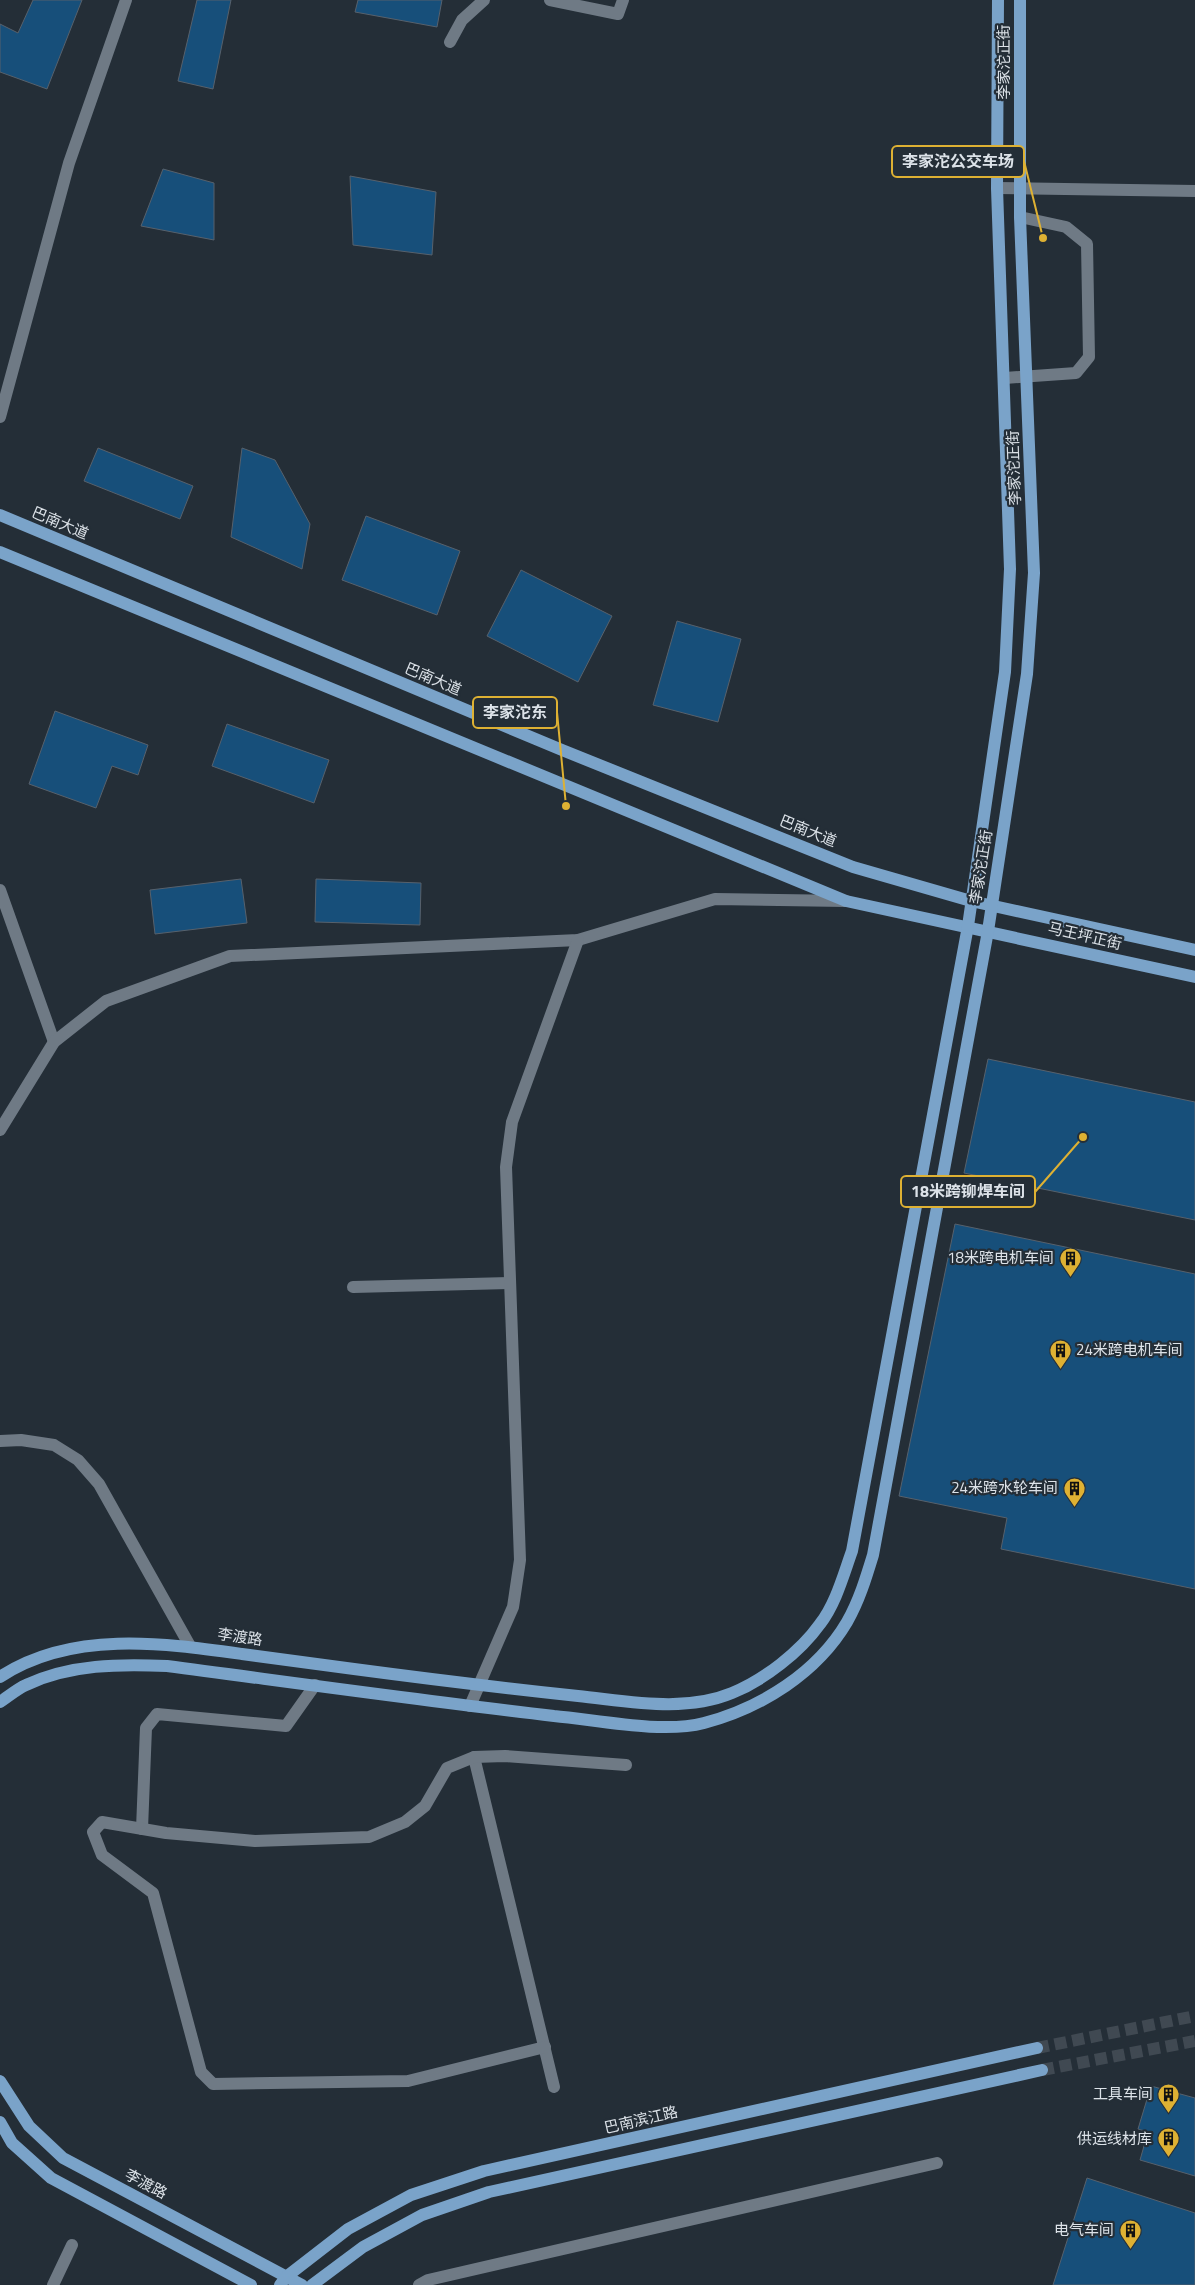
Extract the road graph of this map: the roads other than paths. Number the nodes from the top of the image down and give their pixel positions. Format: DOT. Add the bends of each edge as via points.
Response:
graph roads {
  1 [pos="126,0"];
  2 [pos="484,0"];
  3 [pos="550,0"];
  4 [pos="624,0"];
  5 [pos="998,0"];
  6 [pos="1020,0"];
  7 [pos="450,42"];
  8 [pos="997,188"];
  9 [pos="1020,188"];
  10 [pos="1195,191"];
  11 [pos="1020,217"];
  12 [pos="1026,376"];
  13 [pos="1005,378"];
  14 [pos="0,417"];
  15 [pos="0,515"];
  16 [pos="0,552"];
  17 [pos="0,890"];
  18 [pos="971,901"];
  19 [pos="846,902"];
  20 [pos="991,906"];
  21 [pos="968,926"];
  22 [pos="988,931"];
  23 [pos="578,940"];
  24 [pos="1195,950"];
  25 [pos="1195,977"];
  26 [pos="54,1042"];
  27 [pos="0,1130"];
  28 [pos="509,1283"];
  29 [pos="353,1287"];
  30 [pos="0,1441"];
  31 [pos="190,1646"];
  32 [pos="0,1677"];
  33 [pos="315,1685"];
  34 [pos="480,1686"];
  35 [pos="0,1702"];
  36 [pos="470,1706"];
  37 [pos="474,1757"];
  38 [pos="626,1765"];
  39 [pos="142,1829"];
  40 [pos="545,2047"];
  41 [pos="1037,2048"];
  42 [pos="1042,2070"];
  43 [pos="0,2081"];
  44 [pos="554,2087"];
  45 [pos="0,2122"];
  46 [pos="936,2163"];
  47 [pos="72,2245"];
  48 [pos="283,2281"];
  49 [pos="53,2285"];
  50 [pos="251,2285"];
  51 [pos="302,2285"];
  52 [pos="312,2285"];
  53 [pos="419,2285"];
  1 -- 14 [label="street" via="69,163"];
  2 -- 7 [label="street" via="462,20"];
  3 -- 4 [label="street" via="618,14"];
  5 -- 8 [label="main road, 李家沱正街"];
  6 -- 9 [label="main road, 李家沱正街"];
  8 -- 9 [label="street"];
  8 -- 13 [label="main road, 李家沱正街"];
  9 -- 10 [label="street"];
  9 -- 11 [label="main road, 李家沱正街"];
  11 -- 12 [label="main road, 李家沱正街"];
  11 -- 12 [label="street" via="1066,227 1087,244 1089,357 1076,373"];
  12 -- 13 [label="street"];
  12 -- 20 [label="main road, 李家沱正街" via="1034,573 1032,622"];
  13 -- 18 [label="main road, 李家沱正街" via="1009,621 1005,672"];
  15 -- 18 [label="main road, 巴南大道" via="562,750 853,867"];
  16 -- 19 [label="main road"];
  17 -- 26 [label="street"];
  18 -- 20 [label="main road, 马王坪正街"];
  18 -- 21 [label="main road, 李家沱正街"];
  19 -- 21 [label="main road"];
  19 -- 23 [label="street" via="715,899"];
  20 -- 22 [label="main road, 李家沱正街"];
  20 -- 24 [label="main road, 马王坪正街"];
  21 -- 22 [label="main road, 马王坪正街"];
  21 -- 34 [label="main road, 李家沱正街" via="852,1551 838,1594 820,1624 795,1651 766,1674 732,1693 698,1702 660,1704"];
  22 -- 25 [label="main road, 马王坪正街"];
  22 -- 36 [label="main road, 李家沱正街" via="873,1556 847,1622 827,1650 800,1676 736,1713 702,1724 657,1727"];
  23 -- 26 [label="street" via="230,956 106,1002"];
  23 -- 28 [label="street" via="512,1122 506,1167"];
  26 -- 27 [label="street"];
  28 -- 29 [label="street"];
  28 -- 34 [label="street" via="520,1560 513,1607"];
  30 -- 31 [label="street" via="21,1440 54,1445 78,1460 99,1484"];
  31 -- 32 [label="main road, 李渡路" via="116,1643 61,1651"];
  31 -- 34 [label="main road, 李渡路"];
  33 -- 35 [label="main road" via="167,1666 118,1664 67,1671 26,1685"];
  33 -- 36 [label="main road"];
  33 -- 39 [label="street" via="286,1726 157,1714 146,1728"];
  34 -- 36 [label="street"];
  37 -- 38 [label="street" via="505,1756"];
  37 -- 39 [label="street" via="448,1768 424,1806 405,1822 370,1837 255,1841"];
  37 -- 40 [label="street"];
  39 -- 40 [label="street" via="102,1822 93,1832 102,1855 153,1893 201,2072 213,2084 408,2081"];
  40 -- 44 [label="street"];
  41 -- 48 [label="main road, 巴南滨江路" via="484,2171 403,2199 348,2229"];
  42 -- 52 [label="main road" via="489,2192 422,2215 363,2246"];
  43 -- 48 [label="main road, 李渡路" via="29,2126 63,2158"];
  45 -- 50 [label="main road" via="12,2143 51,2178"];
  46 -- 53 [label="street"];
  47 -- 49 [label="street"];
  48 -- 51 [label="main road, 李渡路"];
}
